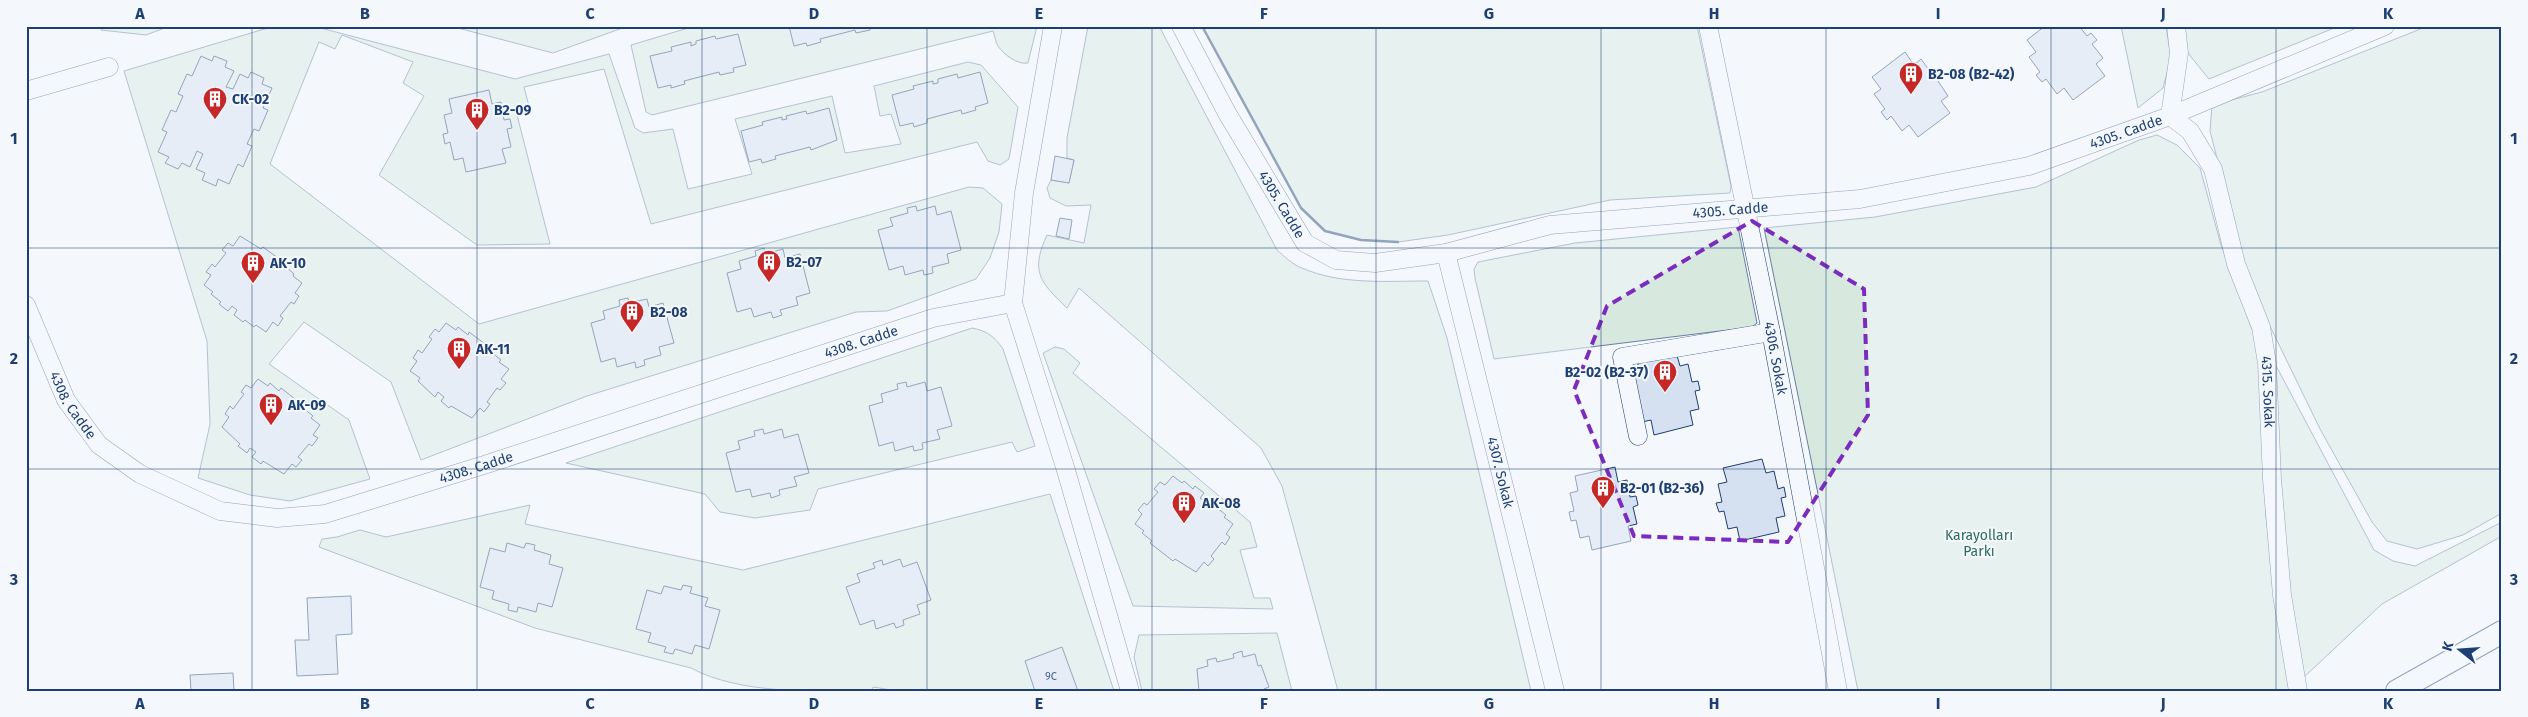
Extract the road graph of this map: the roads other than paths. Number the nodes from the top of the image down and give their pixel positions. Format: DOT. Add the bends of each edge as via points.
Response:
graph roads {
  1 [pos="1053,26"];
  2 [pos="1181,26"];
  3 [pos="1708,26"];
  4 [pos="2176,26"];
  5 [pos="2385,26"];
  6 [pos="109,67"];
  7 [pos="26,90"];
  8 [pos="2170,116"];
  9 [pos="1746,209"];
  10 [pos="1446,254"];
  11 [pos="1013,303"];
  12 [pos="26,305"];
  13 [pos="1771,332"];
  14 [pos="1638,436"];
  15 [pos="2502,632"];
  16 [pos="1130,691"];
  17 [pos="1555,691"];
  18 [pos="1838,691"];
  19 [pos="2298,691"];
  20 [pos="2397,691"];
  1 -- 11 [label="street" via="1024,193"];
  2 -- 10 [label="street, 4305. Cadde" via="1304,243 1336,260 1375,263"];
  3 -- 9 [label="street, 4306. Sokak"];
  4 -- 8 [label="street" via="2179,53"];
  5 -- 8 [label="street, 4305. Cadde"];
  6 -- 7 [label="street"];
  8 -- 9 [label="street, 4305. Cadde" via="2028,166 1860,199"];
  8 -- 19 [label="street, 4315. Sokak" via="2190,132 2213,169 2236,264 2261,327 2267,363 2282,595"];
  9 -- 10 [label="street, 4305. Cadde" via="1550,225"];
  9 -- 13 [label="street, 4306. Sokak"];
  10 -- 17 [label="street, 4307. Sokak"];
  11 -- 12 [label="street, 4308. Cadde" via="933,318 325,514 277,518 220,511 140,474 99,445 66,400"];
  11 -- 16 [label="street" via="1065,466"];
  13 -- 14 [label="street" via="1622,357"];
  13 -- 18 [label="street, 4306. Sokak"];
  15 -- 20 [label="street"];
}
